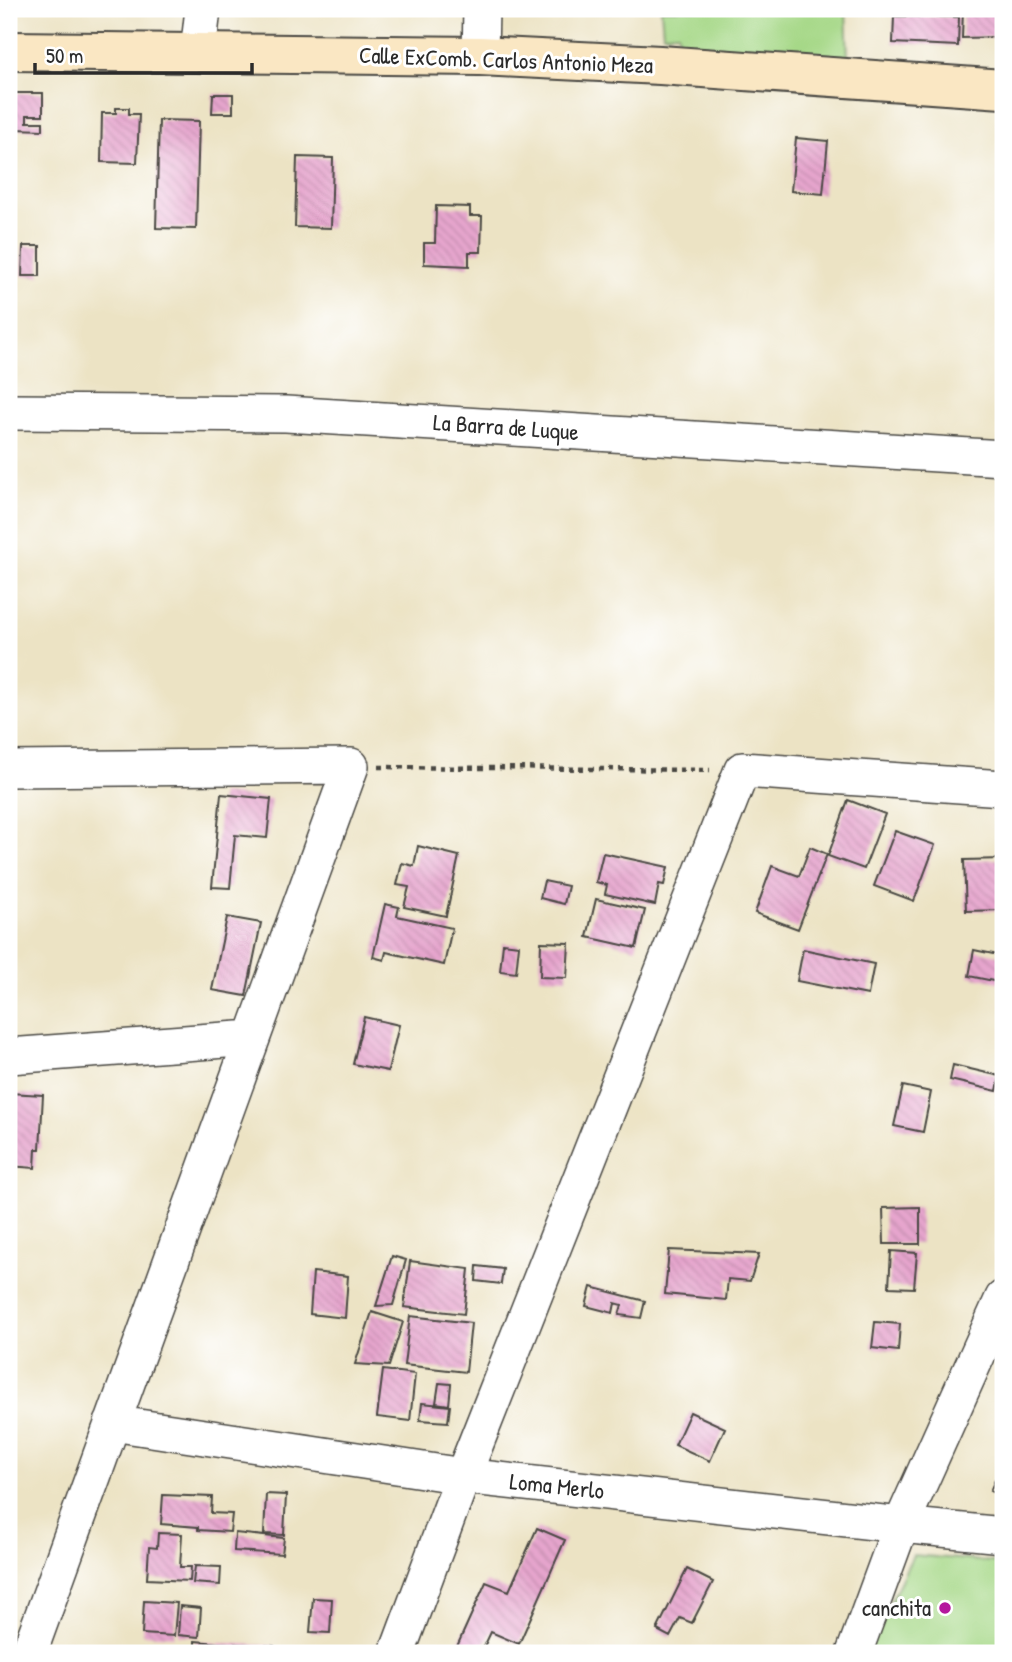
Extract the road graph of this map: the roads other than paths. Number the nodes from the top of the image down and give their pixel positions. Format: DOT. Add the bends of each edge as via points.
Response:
graph roads {
  1 [pos="203,9"];
  2 [pos="481,9"];
  3 [pos="9,51"];
  4 [pos="198,53"];
  5 [pos="480,56"];
  6 [pos="1003,89"];
  7 [pos="9,412"];
  8 [pos="1003,458"];
  9 [pos="9,769"];
  10 [pos="1003,788"];
  11 [pos="252,1038"];
  12 [pos="9,1056"];
  13 [pos="1003,1298"];
  14 [pos="112,1423"];
  15 [pos="463,1476"];
  16 [pos="901,1525"];
  17 [pos="1003,1535"];
  18 [pos="29,1653"];
  19 [pos="397,1653"];
  20 [pos="854,1653"];
  1 -- 4 [label="street"];
  2 -- 5 [label="street"];
  3 -- 4 [label="street, Calle ExComb. Carlos Antonio Meza"];
  4 -- 5 [label="street, Calle ExComb. Carlos Antonio Meza"];
  5 -- 6 [label="street, Calle ExComb. Carlos Antonio Meza"];
  7 -- 8 [label="street, La Barra de Luque" via="286,414"];
  9 -- 11 [label="street" via="351,766"];
  10 -- 15 [label="street" via="743,770"];
  11 -- 12 [label="street"];
  11 -- 14 [label="street"];
  13 -- 16 [label="street"];
  14 -- 15 [label="street, Loma Merlo"];
  14 -- 18 [label="street"];
  15 -- 16 [label="street, Loma Merlo"];
  15 -- 19 [label="street"];
  16 -- 17 [label="street, Loma Merlo"];
  16 -- 20 [label="street"];
}
